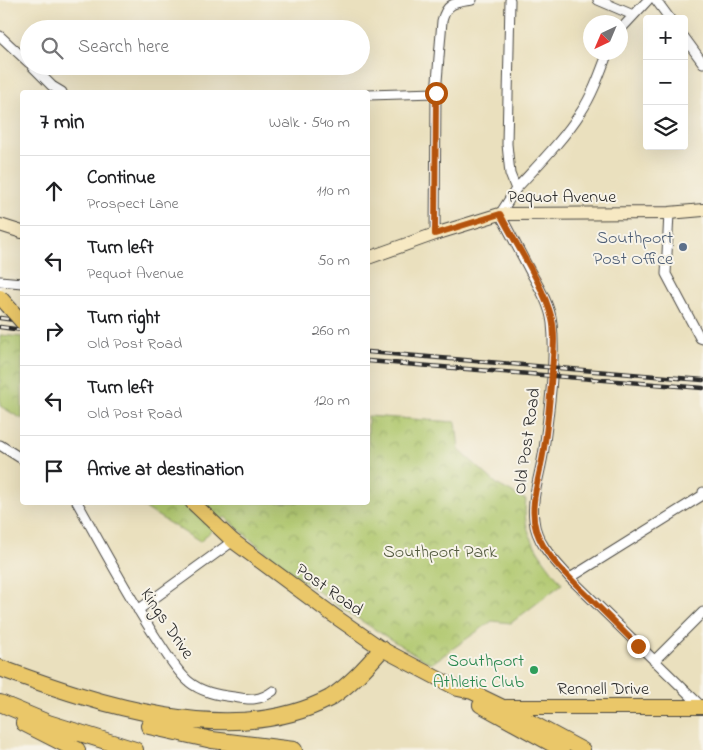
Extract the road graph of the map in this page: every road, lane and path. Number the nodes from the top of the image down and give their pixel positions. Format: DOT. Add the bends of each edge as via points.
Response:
graph roads {
  1 [pos="472,0"];
  2 [pos="510,0"];
  3 [pos="598,0"];
  4 [pos="648,0"];
  5 [pos="656,0"];
  6 [pos="633,15"];
  7 [pos="667,15"];
  8 [pos="628,21"];
  9 [pos="0,36"];
  10 [pos="688,42"];
  11 [pos="20,55"];
  12 [pos="605,60"];
  13 [pos="703,63"];
  14 [pos="41,75"];
  15 [pos="59,90"];
  16 [pos="436,93"];
  17 [pos="370,95"];
  18 [pos="516,189"];
  19 [pos="703,210"];
  20 [pos="669,213"];
  21 [pos="500,214"];
  22 [pos="0,224"];
  23 [pos="20,231"];
  24 [pos="435,234"];
  25 [pos="370,257"];
  26 [pos="0,281"];
  27 [pos="20,283"];
  28 [pos="0,298"];
  29 [pos="20,320"];
  30 [pos="703,339"];
  31 [pos="0,445"];
  32 [pos="20,458"];
  33 [pos="703,494"];
  34 [pos="79,505"];
  35 [pos="195,505"];
  36 [pos="233,541"];
  37 [pos="570,578"];
  38 [pos="138,610"];
  39 [pos="703,612"];
  40 [pos="382,649"];
  41 [pos="654,661"];
  42 [pos="0,668"];
  43 [pos="0,674"];
  44 [pos="458,689"];
  45 [pos="273,691"];
  46 [pos="0,703"];
  47 [pos="503,707"];
  48 [pos="702,707"];
  49 [pos="0,710"];
  50 [pos="77,750"];
  51 [pos="135,750"];
  52 [pos="294,750"];
  53 [pos="562,750"];
  54 [pos="583,750"];
  1 -- 16 [label="street" via="451,4 445,11"];
  2 -- 18 [label="street" via="508,144 510,174"];
  3 -- 6 [label="street"];
  4 -- 6 [label="street"];
  5 -- 7 [label="street"];
  6 -- 8 [label="street"];
  9 -- 11 [label="street"];
  10 -- 13 [label="street"];
  12 -- 18 [label="street" via="581,112"];
  14 -- 15 [label="street"];
  16 -- 17 [label="street"];
  16 -- 24 [label="street"];
  18 -- 21 [label="street"];
  19 -- 20 [label="street, Pequot Avenue"];
  20 -- 21 [label="street, Pequot Avenue"];
  20 -- 30 [label="street" via="666,274"];
  21 -- 24 [label="street, Pequot Avenue"];
  21 -- 37 [label="street, Old Post Road" via="547,303 552,322 550,399 534,521 540,540"];
  22 -- 23 [label="street"];
  24 -- 25 [label="street, Pequot Avenue"];
  26 -- 27 [label="street"];
  28 -- 29 [label="main road, bridge"];
  31 -- 32 [label="street"];
  33 -- 37 [label="street"];
  34 -- 38 [label="street, Kings Drive"];
  35 -- 36 [label="main road, Post Road"];
  36 -- 38 [label="street"];
  36 -- 40 [label="main road, Post Road"];
  37 -- 41 [label="street, Old Post Road"];
  38 -- 45 [label="street, Kings Drive" via="168,656 188,680 202,690 256,700"];
  39 -- 41 [label="street"];
  40 -- 42 [label="highway" via="348,684 317,705 280,719 239,725 190,722 131,712"];
  40 -- 44 [label="main road, Post Road"];
  41 -- 48 [label="street, Old Post Road"];
  43 -- 52 [label="highway" via="68,702 151,727 212,740"];
  44 -- 47 [label="main road, Post Road"];
  44 -- 53 [label="main road, Post Road" via="466,698"];
  46 -- 51 [label="highway" via="48,723"];
  47 -- 48 [label="main road, Rennell Drive"];
  47 -- 54 [label="main road, Post Road"];
  49 -- 50 [label="highway"];
}
